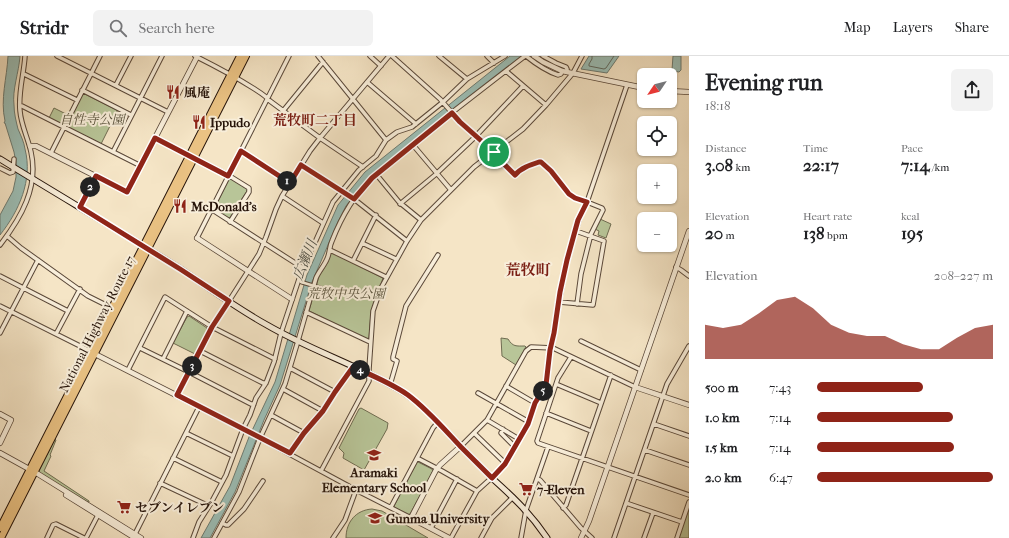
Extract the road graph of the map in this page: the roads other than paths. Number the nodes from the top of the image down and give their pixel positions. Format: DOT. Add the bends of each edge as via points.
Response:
graph roads {
  1 [pos="25,56"];
  2 [pos="58,56"];
  3 [pos="100,56"];
  4 [pos="131,56"];
  5 [pos="162,56"];
  6 [pos="196,56"];
  7 [pos="240,56"];
  8 [pos="246,56"];
  9 [pos="289,56"];
  10 [pos="318,56"];
  11 [pos="370,56"];
  12 [pos="391,56"];
  13 [pos="439,56"];
  14 [pos="487,56"];
  15 [pos="505,56"];
  16 [pos="526,56"];
  17 [pos="534,56"];
  18 [pos="543,56"];
  19 [pos="582,56"];
  20 [pos="323,62"];
  21 [pos="494,62"];
  22 [pos="381,66"];
  23 [pos="506,71"];
  24 [pos="565,72"];
  25 [pos="91,73"];
  26 [pos="573,73"];
  27 [pos="24,74"];
  28 [pos="233,76"];
  29 [pos="467,79"];
  30 [pos="367,82"];
  31 [pos="116,85"];
  32 [pos="627,85"];
  33 [pos="523,86"];
  34 [pos="637,87"];
  35 [pos="82,90"];
  36 [pos="677,91"];
  37 [pos="689,92"];
  38 [pos="140,98"];
  39 [pos="267,98"];
  40 [pos="353,99"];
  41 [pos="77,100"];
  42 [pos="443,102"];
  43 [pos="546,105"];
  44 [pos="20,106"];
  45 [pos="283,110"];
  46 [pos="168,112"];
  47 [pos="452,113"];
  48 [pos="132,116"];
  49 [pos="416,124"];
  50 [pos="63,127"];
  51 [pos="476,136"];
  52 [pos="155,138"];
  53 [pos="320,138"];
  54 [pos="386,140"];
  55 [pos="413,145"];
  56 [pos="30,146"];
  57 [pos="241,151"];
  58 [pos="113,152"];
  59 [pos="494,152"];
  60 [pos="51,153"];
  61 [pos="192,157"];
  62 [pos="14,159"];
  63 [pos="0,160"];
  64 [pos="301,165"];
  65 [pos="141,166"];
  66 [pos="363,167"];
  67 [pos="0,168"];
  68 [pos="14,168"];
  69 [pos="376,174"];
  70 [pos="436,174"];
  71 [pos="96,176"];
  72 [pos="228,176"];
  73 [pos="31,178"];
  74 [pos="290,183"];
  75 [pos="450,190"];
  76 [pos="341,192"];
  77 [pos="282,196"];
  78 [pos="354,199"];
  79 [pos="587,202"];
  80 [pos="400,204"];
  81 [pos="80,207"];
  82 [pos="211,209"];
  83 [pos="376,215"];
  84 [pos="421,220"];
  85 [pos="230,222"];
  86 [pos="323,222"];
  87 [pos="576,230"];
  88 [pos="689,232"];
  89 [pos="7,236"];
  90 [pos="591,236"];
  91 [pos="197,238"];
  92 [pos="407,241"];
  93 [pos="264,243"];
  94 [pos="362,243"];
  95 [pos="0,245"];
  96 [pos="145,248"];
  97 [pos="330,250"];
  98 [pos="438,255"];
  99 [pos="396,259"];
  100 [pos="38,260"];
  101 [pos="353,260"];
  102 [pos="676,267"];
  103 [pos="303,268"];
  104 [pos="248,271"];
  105 [pos="0,276"];
  106 [pos="689,276"];
  107 [pos="386,277"];
  108 [pos="303,282"];
  109 [pos="313,285"];
  110 [pos="23,288"];
  111 [pos="321,288"];
  112 [pos="80,289"];
  113 [pos="292,299"];
  114 [pos="229,301"];
  115 [pos="559,302"];
  116 [pos="577,304"];
  117 [pos="0,306"];
  118 [pos="112,308"];
  119 [pos="68,311"];
  120 [pos="187,311"];
  121 [pos="11,312"];
  122 [pos="306,312"];
  123 [pos="212,327"];
  124 [pos="0,333"];
  125 [pos="281,333"];
  126 [pos="56,334"];
  127 [pos="297,340"];
  128 [pos="370,342"];
  129 [pos="581,342"];
  130 [pos="689,346"];
  131 [pos="550,347"];
  132 [pos="140,348"];
  133 [pos="200,350"];
  134 [pos="92,353"];
  135 [pos="571,357"];
  136 [pos="163,359"];
  137 [pos="275,359"];
  138 [pos="353,367"];
  139 [pos="290,368"];
  140 [pos="128,370"];
  141 [pos="641,370"];
  142 [pos="189,372"];
  143 [pos="370,375"];
  144 [pos="611,375"];
  145 [pos="266,383"];
  146 [pos="556,384"];
  147 [pos="390,385"];
  148 [pos="506,386"];
  149 [pos="635,387"];
  150 [pos="283,389"];
  151 [pos="335,392"];
  152 [pos="478,393"];
  153 [pos="177,395"];
  154 [pos="663,396"];
  155 [pos="535,403"];
  156 [pos="601,403"];
  157 [pos="254,404"];
  158 [pos="496,404"];
  159 [pos="689,405"];
  160 [pos="199,406"];
  161 [pos="323,411"];
  162 [pos="546,413"];
  163 [pos="0,414"];
  164 [pos="271,416"];
  165 [pos="487,420"];
  166 [pos="438,422"];
  167 [pos="529,422"];
  168 [pos="654,424"];
  169 [pos="243,429"];
  170 [pos="503,429"];
  171 [pos="591,431"];
  172 [pos="186,433"];
  173 [pos="304,433"];
  174 [pos="474,433"];
  175 [pos="689,436"];
  176 [pos="259,438"];
  177 [pos="519,439"];
  178 [pos="0,443"];
  179 [pos="461,446"];
  180 [pos="515,447"];
  181 [pos="548,447"];
  182 [pos="645,450"];
  183 [pos="0,453"];
  184 [pos="290,453"];
  185 [pos="233,456"];
  186 [pos="173,458"];
  187 [pos="417,458"];
  188 [pos="581,459"];
  189 [pos="505,464"];
  190 [pos="689,465"];
  191 [pos="437,468"];
  192 [pos="607,468"];
  193 [pos="32,470"];
  194 [pos="321,471"];
  195 [pos="635,477"];
  196 [pos="492,478"];
  197 [pos="457,479"];
  198 [pos="537,479"];
  199 [pos="263,481"];
  200 [pos="222,482"];
  201 [pos="160,483"];
  202 [pos="356,490"];
  203 [pos="477,491"];
  204 [pos="689,495"];
  205 [pos="513,497"];
  206 [pos="689,502"];
  207 [pos="626,503"];
  208 [pos="209,506"];
  209 [pos="391,507"];
  210 [pos="563,508"];
  211 [pos="526,510"];
  212 [pos="653,512"];
  213 [pos="98,514"];
  214 [pos="411,518"];
  215 [pos="682,522"];
  216 [pos="222,523"];
  217 [pos="0,528"];
  218 [pos="431,528"];
  219 [pos="584,532"];
  220 [pos="134,537"];
  221 [pos="1,538"];
  222 [pos="47,538"];
  223 [pos="85,538"];
  224 [pos="141,538"];
  225 [pos="193,538"];
  226 [pos="214,538"];
  227 [pos="333,538"];
  228 [pos="450,538"];
  229 [pos="482,538"];
  230 [pos="521,538"];
  231 [pos="547,538"];
  232 [pos="581,538"];
  233 [pos="592,538"];
  234 [pos="614,538"];
  235 [pos="644,538"];
  236 [pos="677,538"];
  1 -- 27 [label="street"];
  2 -- 25 [label="street"];
  3 -- 25 [label="street"];
  4 -- 31 [label="street"];
  5 -- 38 [label="street"];
  6 -- 28 [label="street"];
  6 -- 46 [label="street"];
  7 -- 28 [label="highway, National Highway Route 17"];
  8 -- 28 [label="highway, National Highway Route 17"];
  9 -- 39 [label="street"];
  10 -- 20 [label="street"];
  11 -- 22 [label="street"];
  12 -- 22 [label="street"];
  12 -- 42 [label="street"];
  13 -- 29 [label="street"];
  14 -- 21 [label="street"];
  15 -- 21 [label="street"];
  16 -- 23 [label="street"];
  16 -- 24 [label="street" via="557,75"];
  17 -- 24 [label="street"];
  18 -- 24 [label="street" via="567,68"];
  19 -- 26 [label="street"];
  20 -- 40 [label="street"];
  20 -- 45 [label="street"];
  21 -- 29 [label="street"];
  22 -- 30 [label="street"];
  23 -- 33 [label="street"];
  23 -- 47 [label="street"];
  24 -- 26 [label="street"];
  25 -- 31 [label="street"];
  25 -- 35 [label="street"];
  26 -- 32 [label="street"];
  26 -- 43 [label="street"];
  27 -- 41 [label="street"];
  27 -- 44 [label="street"];
  28 -- 39 [label="street"];
  28 -- 61 [label="highway, National Highway Route 17"];
  29 -- 42 [label="street"];
  30 -- 40 [label="street"];
  30 -- 49 [label="street"];
  31 -- 38 [label="street"];
  32 -- 34 [label="street"];
  32 -- 79 [label="street"];
  33 -- 43 [label="street"];
  33 -- 51 [label="street"];
  35 -- 41 [label="street"];
  35 -- 48 [label="street"];
  36 -- 37 [label="street"];
  38 -- 46 [label="street"];
  38 -- 48 [label="street"];
  39 -- 45 [label="street"];
  39 -- 57 [label="street"];
  40 -- 53 [label="street"];
  40 -- 54 [label="street"];
  41 -- 50 [label="street"];
  42 -- 47 [label="street"];
  42 -- 49 [label="street"];
  43 -- 59 [label="street"];
  44 -- 50 [label="street"];
  44 -- 56 [label="street"];
  45 -- 53 [label="street"];
  46 -- 52 [label="street"];
  47 -- 51 [label="street"];
  47 -- 55 [label="street"];
  48 -- 58 [label="street"];
  49 -- 54 [label="street"];
  50 -- 58 [label="street"];
  50 -- 60 [label="street"];
  51 -- 59 [label="street"];
  51 -- 70 [label="street"];
  52 -- 61 [label="street"];
  52 -- 65 [label="street"];
  53 -- 64 [label="street"];
  53 -- 66 [label="street"];
  54 -- 66 [label="street" via="376,156"];
  55 -- 69 [label="street"];
  55 -- 70 [label="street"];
  56 -- 60 [label="street"];
  56 -- 73 [label="street"];
  57 -- 72 [label="street"];
  57 -- 74 [label="street"];
  58 -- 65 [label="street"];
  59 -- 75 [label="street"];
  59 -- 79 [label="street" via="515,175 525,167 541,162 569,194"];
  60 -- 71 [label="street"];
  61 -- 72 [label="street"];
  61 -- 96 [label="highway, National Highway Route 17"];
  62 -- 68 [label="street"];
  63 -- 68 [label="main road"];
  64 -- 74 [label="street"];
  64 -- 76 [label="street"];
  65 -- 71 [label="street" via="127,192"];
  66 -- 76 [label="street"];
  67 -- 68 [label="street" via="10,173"];
  68 -- 73 [label="main road"];
  69 -- 78 [label="street"];
  69 -- 80 [label="street"];
  70 -- 75 [label="street"];
  70 -- 80 [label="street"];
  71 -- 81 [label="street"];
  72 -- 82 [label="street"];
  72 -- 85 [label="street" via="250,190"];
  73 -- 81 [label="main road"];
  73 -- 89 [label="street" via="30,192 24,208"];
  74 -- 77 [label="street"];
  75 -- 84 [label="street"];
  76 -- 78 [label="street"];
  76 -- 86 [label="street"];
  77 -- 86 [label="street"];
  77 -- 93 [label="street"];
  78 -- 83 [label="street"];
  78 -- 97 [label="street" via="337,229"];
  79 -- 87 [label="street"];
  79 -- 90 [label="street" via="603,209"];
  80 -- 84 [label="street"];
  81 -- 96 [label="main road"];
  82 -- 85 [label="street"];
  82 -- 91 [label="street"];
  83 -- 92 [label="street"];
  83 -- 94 [label="street"];
  84 -- 92 [label="street"];
  85 -- 93 [label="street"];
  86 -- 103 [label="street"];
  87 -- 90 [label="street"];
  87 -- 115 [label="street"];
  88 -- 102 [label="street"];
  89 -- 95 [label="street"];
  89 -- 100 [label="street"];
  90 -- 116 [label="street" via="581,274"];
  90 -- 116 [label="street" via="604,242 593,305"];
  91 -- 104 [label="street"];
  92 -- 99 [label="street"];
  93 -- 103 [label="street"];
  93 -- 104 [label="street"];
  94 -- 99 [label="street"];
  94 -- 101 [label="street"];
  96 -- 114 [label="main road"];
  96 -- 118 [label="highway, National Highway Route 17"];
  96 -- 134 [label="highway, National Highway Route 17"];
  97 -- 101 [label="street"];
  97 -- 109 [label="street" via="327,261"];
  98 -- 147 [label="street" via="406,306 393,354 397,361"];
  99 -- 107 [label="street"];
  100 -- 110 [label="street"];
  100 -- 112 [label="street"];
  101 -- 107 [label="street"];
  102 -- 106 [label="street"];
  102 -- 141 [label="street"];
  103 -- 113 [label="street"];
  104 -- 113 [label="street"];
  104 -- 114 [label="street"];
  105 -- 110 [label="street"];
  107 -- 128 [label="street" via="373,311"];
  108 -- 109 [label="street"];
  109 -- 111 [label="street"];
  109 -- 122 [label="street"];
  110 -- 119 [label="street"];
  110 -- 121 [label="street"];
  112 -- 118 [label="street"];
  112 -- 119 [label="street"];
  113 -- 125 [label="street"];
  114 -- 123 [label="street"];
  114 -- 125 [label="main road"];
  115 -- 116 [label="street"];
  115 -- 131 [label="street"];
  117 -- 121 [label="street"];
  118 -- 134 [label="highway, National Highway Route 17"];
  119 -- 126 [label="street"];
  120 -- 123 [label="street"];
  120 -- 132 [label="street" via="165,297"];
  120 -- 136 [label="street"];
  121 -- 124 [label="street"];
  121 -- 126 [label="street"];
  122 -- 127 [label="street"];
  122 -- 128 [label="street"];
  123 -- 133 [label="street"];
  123 -- 137 [label="street"];
  125 -- 127 [label="main road"];
  125 -- 137 [label="street"];
  126 -- 134 [label="street"];
  127 -- 138 [label="main road"];
  127 -- 139 [label="street"];
  128 -- 143 [label="street"];
  129 -- 141 [label="street"];
  130 -- 154 [label="street"];
  131 -- 135 [label="street"];
  131 -- 148 [label="street" via="528,348"];
  131 -- 155 [label="street" via="546,385"];
  132 -- 136 [label="street"];
  132 -- 140 [label="street"];
  133 -- 142 [label="street"];
  133 -- 145 [label="street"];
  134 -- 140 [label="street"];
  134 -- 193 [label="highway, National Highway Route 17"];
  135 -- 144 [label="street"];
  135 -- 146 [label="street"];
  136 -- 142 [label="street"];
  137 -- 145 [label="street"];
  138 -- 143 [label="main road"];
  138 -- 151 [label="street"];
  139 -- 150 [label="street"];
  139 -- 151 [label="street"];
  140 -- 153 [label="street"];
  141 -- 149 [label="street"];
  142 -- 153 [label="street"];
  142 -- 157 [label="street"];
  143 -- 147 [label="main road"];
  143 -- 194 [label="street"];
  144 -- 149 [label="street"];
  144 -- 156 [label="street"];
  145 -- 157 [label="street"];
  146 -- 156 [label="street"];
  146 -- 162 [label="street"];
  147 -- 166 [label="main road" via="406,394"];
  148 -- 155 [label="street"];
  148 -- 158 [label="street"];
  149 -- 154 [label="street"];
  149 -- 192 [label="street"];
  150 -- 161 [label="street"];
  150 -- 164 [label="street"];
  151 -- 161 [label="street"];
  152 -- 158 [label="street"];
  153 -- 160 [label="street"];
  154 -- 159 [label="street"];
  154 -- 168 [label="street"];
  155 -- 167 [label="street"];
  156 -- 171 [label="street"];
  157 -- 169 [label="street"];
  158 -- 165 [label="street"];
  158 -- 167 [label="street"];
  160 -- 169 [label="street"];
  160 -- 172 [label="street"];
  161 -- 173 [label="street"];
  162 -- 171 [label="street"];
  162 -- 181 [label="street" via="537,441"];
  163 -- 178 [label="street" via="11,421"];
  164 -- 173 [label="street"];
  164 -- 176 [label="street"];
  165 -- 170 [label="street"];
  165 -- 174 [label="street"];
  166 -- 179 [label="main road"];
  166 -- 187 [label="street"];
  167 -- 177 [label="street"];
  168 -- 175 [label="street"];
  168 -- 182 [label="street"];
  169 -- 176 [label="street"];
  169 -- 185 [label="street"];
  170 -- 177 [label="street"];
  170 -- 180 [label="street" via="501,433"];
  171 -- 188 [label="street"];
  172 -- 185 [label="street"];
  172 -- 186 [label="street"];
  173 -- 184 [label="street"];
  174 -- 179 [label="street"];
  174 -- 189 [label="street"];
  176 -- 184 [label="street"];
  176 -- 216 [label="street" via="239,492"];
  177 -- 180 [label="street"];
  179 -- 191 [label="street"];
  179 -- 196 [label="main road"];
  180 -- 189 [label="street"];
  181 -- 188 [label="street"];
  181 -- 198 [label="street"];
  182 -- 190 [label="street"];
  182 -- 195 [label="street"];
  183 -- 193 [label="street"];
  184 -- 194 [label="street"];
  185 -- 200 [label="street"];
  186 -- 200 [label="street"];
  186 -- 201 [label="street"];
  187 -- 191 [label="street"];
  187 -- 209 [label="street"];
  188 -- 192 [label="street"];
  188 -- 210 [label="street"];
  189 -- 196 [label="street"];
  191 -- 197 [label="street"];
  191 -- 214 [label="street"];
  192 -- 195 [label="street"];
  192 -- 219 [label="street"];
  193 -- 213 [label="street"];
  193 -- 217 [label="highway, National Highway Route 17"];
  193 -- 220 [label="street"];
  193 -- 221 [label="highway, National Highway Route 17"];
  194 -- 202 [label="street"];
  195 -- 204 [label="street"];
  195 -- 207 [label="street"];
  196 -- 203 [label="street"];
  196 -- 205 [label="main road"];
  197 -- 203 [label="street"];
  197 -- 218 [label="street"];
  198 -- 210 [label="street"];
  198 -- 211 [label="street"];
  199 -- 216 [label="street" via="242,511 227,525"];
  200 -- 208 [label="street"];
  201 -- 208 [label="street"];
  201 -- 220 [label="street"];
  202 -- 209 [label="street"];
  202 -- 227 [label="street" via="345,520"];
  203 -- 228 [label="street"];
  205 -- 211 [label="main road"];
  205 -- 229 [label="street" via="492,518"];
  206 -- 215 [label="street"];
  207 -- 212 [label="street"];
  207 -- 234 [label="street"];
  208 -- 225 [label="street"];
  209 -- 214 [label="street"];
  210 -- 219 [label="street"];
  211 -- 230 [label="street"];
  211 -- 231 [label="main road"];
  212 -- 215 [label="street"];
  212 -- 235 [label="street"];
  213 -- 220 [label="street"];
  213 -- 223 [label="street"];
  214 -- 218 [label="street"];
  215 -- 236 [label="street"];
  216 -- 226 [label="street"];
  218 -- 228 [label="street"];
  219 -- 232 [label="street"];
  219 -- 233 [label="street"];
  220 -- 224 [label="street"];
  222 -- 223 [label="street" via="56,524"];
}
